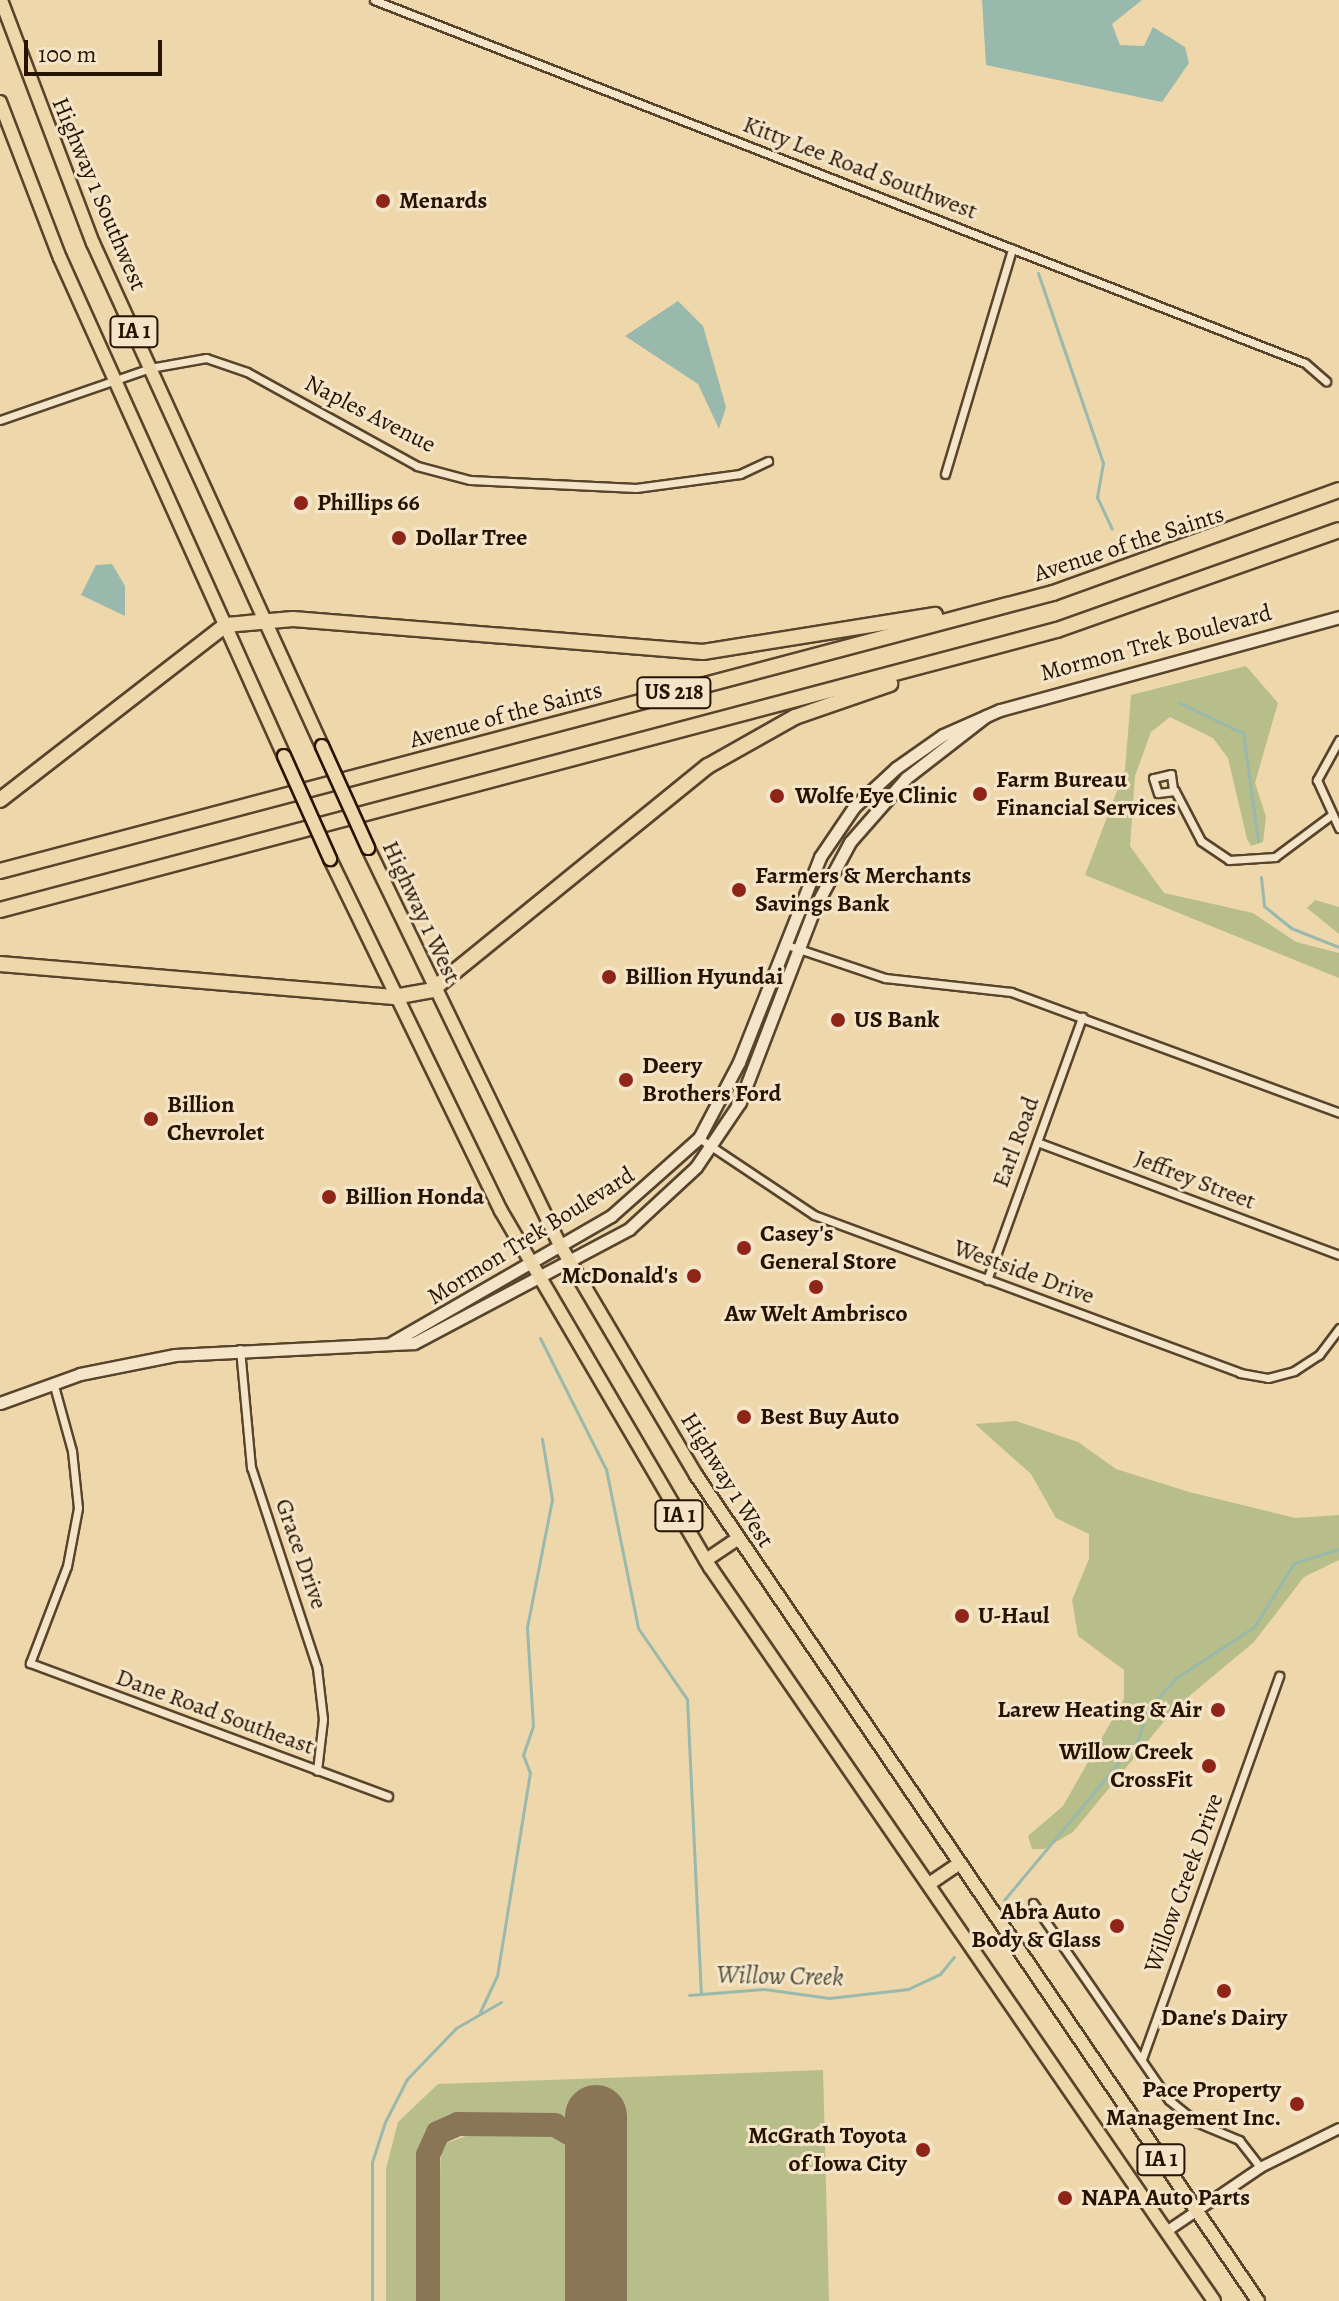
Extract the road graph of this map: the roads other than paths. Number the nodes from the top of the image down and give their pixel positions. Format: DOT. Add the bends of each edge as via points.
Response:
graph roads {
  1 [pos="1,0"];
  2 [pos="374,0"];
  3 [pos="0,102"];
  4 [pos="1012,249"];
  5 [pos="150,368"];
  6 [pos="117,380"];
  7 [pos="1326,381"];
  8 [pos="0,420"];
  9 [pos="768,461"];
  10 [pos="945,474"];
  11 [pos="1339,490"];
  12 [pos="1339,530"];
  13 [pos="1053,593"];
  14 [pos="1339,617"];
  15 [pos="264,620"];
  16 [pos="226,625"];
  17 [pos="1000,645"];
  18 [pos="986,716"];
  19 [pos="1339,740"];
  20 [pos="1173,789"];
  21 [pos="0,800"];
  22 [pos="1330,816"];
  23 [pos="1339,828"];
  24 [pos="0,871"];
  25 [pos="0,910"];
  26 [pos="784,944"];
  27 [pos="799,949"];
  28 [pos="0,964"];
  29 [pos="432,990"];
  30 [pos="394,997"];
  31 [pos="1082,1017"];
  32 [pos="1339,1113"];
  33 [pos="699,1138"];
  34 [pos="1037,1142"];
  35 [pos="711,1148"];
  36 [pos="560,1245"];
  37 [pos="1339,1255"];
  38 [pos="531,1261"];
  39 [pos="570,1263"];
  40 [pos="541,1280"];
  41 [pos="987,1280"];
  42 [pos="1339,1328"];
  43 [pos="240,1349"];
  44 [pos="372,1350"];
  45 [pos="53,1382"];
  46 [pos="0,1403"];
  47 [pos="737,1539"];
  48 [pos="706,1560"];
  49 [pos="1279,1676"];
  50 [pos="317,1771"];
  51 [pos="388,1796"];
  52 [pos="960,1863"];
  53 [pos="929,1884"];
  54 [pos="1033,1903"];
  55 [pos="1142,2059"];
  56 [pos="1338,2131"];
  57 [pos="1260,2167"];
  58 [pos="1195,2210"];
  59 [pos="1166,2231"];
  60 [pos="1214,2301"];
  61 [pos="1258,2301"];
  1 -- 5 [label="main road, Highway 1 Southwest / IA 1" via="63,170"];
  2 -- 4 [label="street, Kitty Lee Road Southwest"];
  3 -- 6 [label="main road, IA 1"];
  4 -- 7 [label="street, Kitty Lee Road Southwest" via="1305,363"];
  4 -- 10 [label="street"];
  5 -- 6 [label="street, Naples Avenue"];
  5 -- 9 [label="street, Naples Avenue" via="218,359 417,466 470,480 636,488 740,474"];
  5 -- 15 [label="main road, Highway 1 Southwest / IA 1"];
  6 -- 8 [label="street, Naples Avenue"];
  6 -- 16 [label="main road, IA 1"];
  11 -- 13 [label="highway, Avenue of the Saints / US 218"];
  12 -- 17 [label="highway, US 218" via="1168,595"];
  13 -- 15 [label="highway" via="703,652"];
  13 -- 24 [label="highway, Avenue of the Saints / US 218"];
  14 -- 18 [label="main road, Mormon Trek Boulevard"];
  15 -- 16 [label="highway"];
  15 -- 29 [label="main road, Highway 1 West / IA 1, bridge"];
  16 -- 21 [label="highway"];
  16 -- 30 [label="main road, IA 1, bridge"];
  17 -- 25 [label="highway, US 218"];
  17 -- 29 [label="highway" via="822,706 736,748"];
  18 -- 26 [label="main road, Mormon Trek Boulevard" via="921,749 854,807 806,884"];
  18 -- 27 [label="main road, Mormon Trek Boulevard" via="917,769 864,823 824,885"];
  19 -- 22 [label="street" via="1318,772"];
  20 -- 22 [label="street" via="1201,841 1229,860 1275,857"];
  22 -- 23 [label="street"];
  26 -- 27 [label="street"];
  26 -- 33 [label="main road, Mormon Trek Boulevard" via="739,1062"];
  27 -- 31 [label="street" via="885,978 1011,992"];
  27 -- 35 [label="main road, Mormon Trek Boulevard" via="753,1075"];
  28 -- 30 [label="highway"];
  29 -- 30 [label="highway"];
  29 -- 36 [label="main road, Highway 1 West / IA 1"];
  30 -- 38 [label="main road, IA 1"];
  31 -- 32 [label="street"];
  31 -- 34 [label="street, Earl Road"];
  33 -- 35 [label="street, Westside Drive"];
  33 -- 36 [label="main road, Mormon Trek Boulevard" via="634,1200"];
  34 -- 37 [label="street, Jeffrey Street"];
  34 -- 41 [label="street, Earl Road"];
  35 -- 39 [label="main road, Mormon Trek Boulevard" via="639,1221"];
  35 -- 41 [label="street, Westside Drive" via="800,1208"];
  36 -- 38 [label="main road, Mormon Trek Boulevard"];
  36 -- 39 [label="main road, Highway 1 West / IA 1"];
  38 -- 40 [label="main road, IA 1"];
  38 -- 44 [label="main road, Mormon Trek Boulevard" via="433,1324"];
  39 -- 40 [label="main road, Mormon Trek Boulevard"];
  39 -- 47 [label="main road, Highway 1 West / IA 1"];
  40 -- 44 [label="main road, Mormon Trek Boulevard" via="414,1343"];
  40 -- 48 [label="main road, IA 1"];
  41 -- 42 [label="street, Westside Drive" via="1251,1376 1281,1376 1308,1364"];
  43 -- 44 [label="main road, Mormon Trek Boulevard"];
  43 -- 45 [label="main road, Mormon Trek Boulevard" via="143,1360"];
  43 -- 50 [label="street, Grace Drive" via="251,1467 317,1668 323,1719"];
  45 -- 46 [label="main road, Mormon Trek Boulevard"];
  45 -- 50 [label="street, Dane Road Southeast" via="78,1508 67,1566 30,1663"];
  47 -- 48 [label="main road"];
  47 -- 52 [label="main road, Highway 1 West / IA 1"];
  48 -- 53 [label="main road, IA 1"];
  49 -- 55 [label="street, Willow Creek Drive"];
  50 -- 51 [label="street, Dane Road Southeast"];
  52 -- 53 [label="main road"];
  52 -- 58 [label="main road, Highway 1 West / IA 1"];
  53 -- 59 [label="main road, IA 1"];
  54 -- 55 [label="street"];
  55 -- 57 [label="street" via="1177,2108 1239,2140"];
  56 -- 57 [label="street"];
  57 -- 58 [label="street"];
  58 -- 59 [label="street"];
  58 -- 61 [label="main road, Highway 1 West / IA 1"];
  59 -- 60 [label="main road, IA 1"];
}
